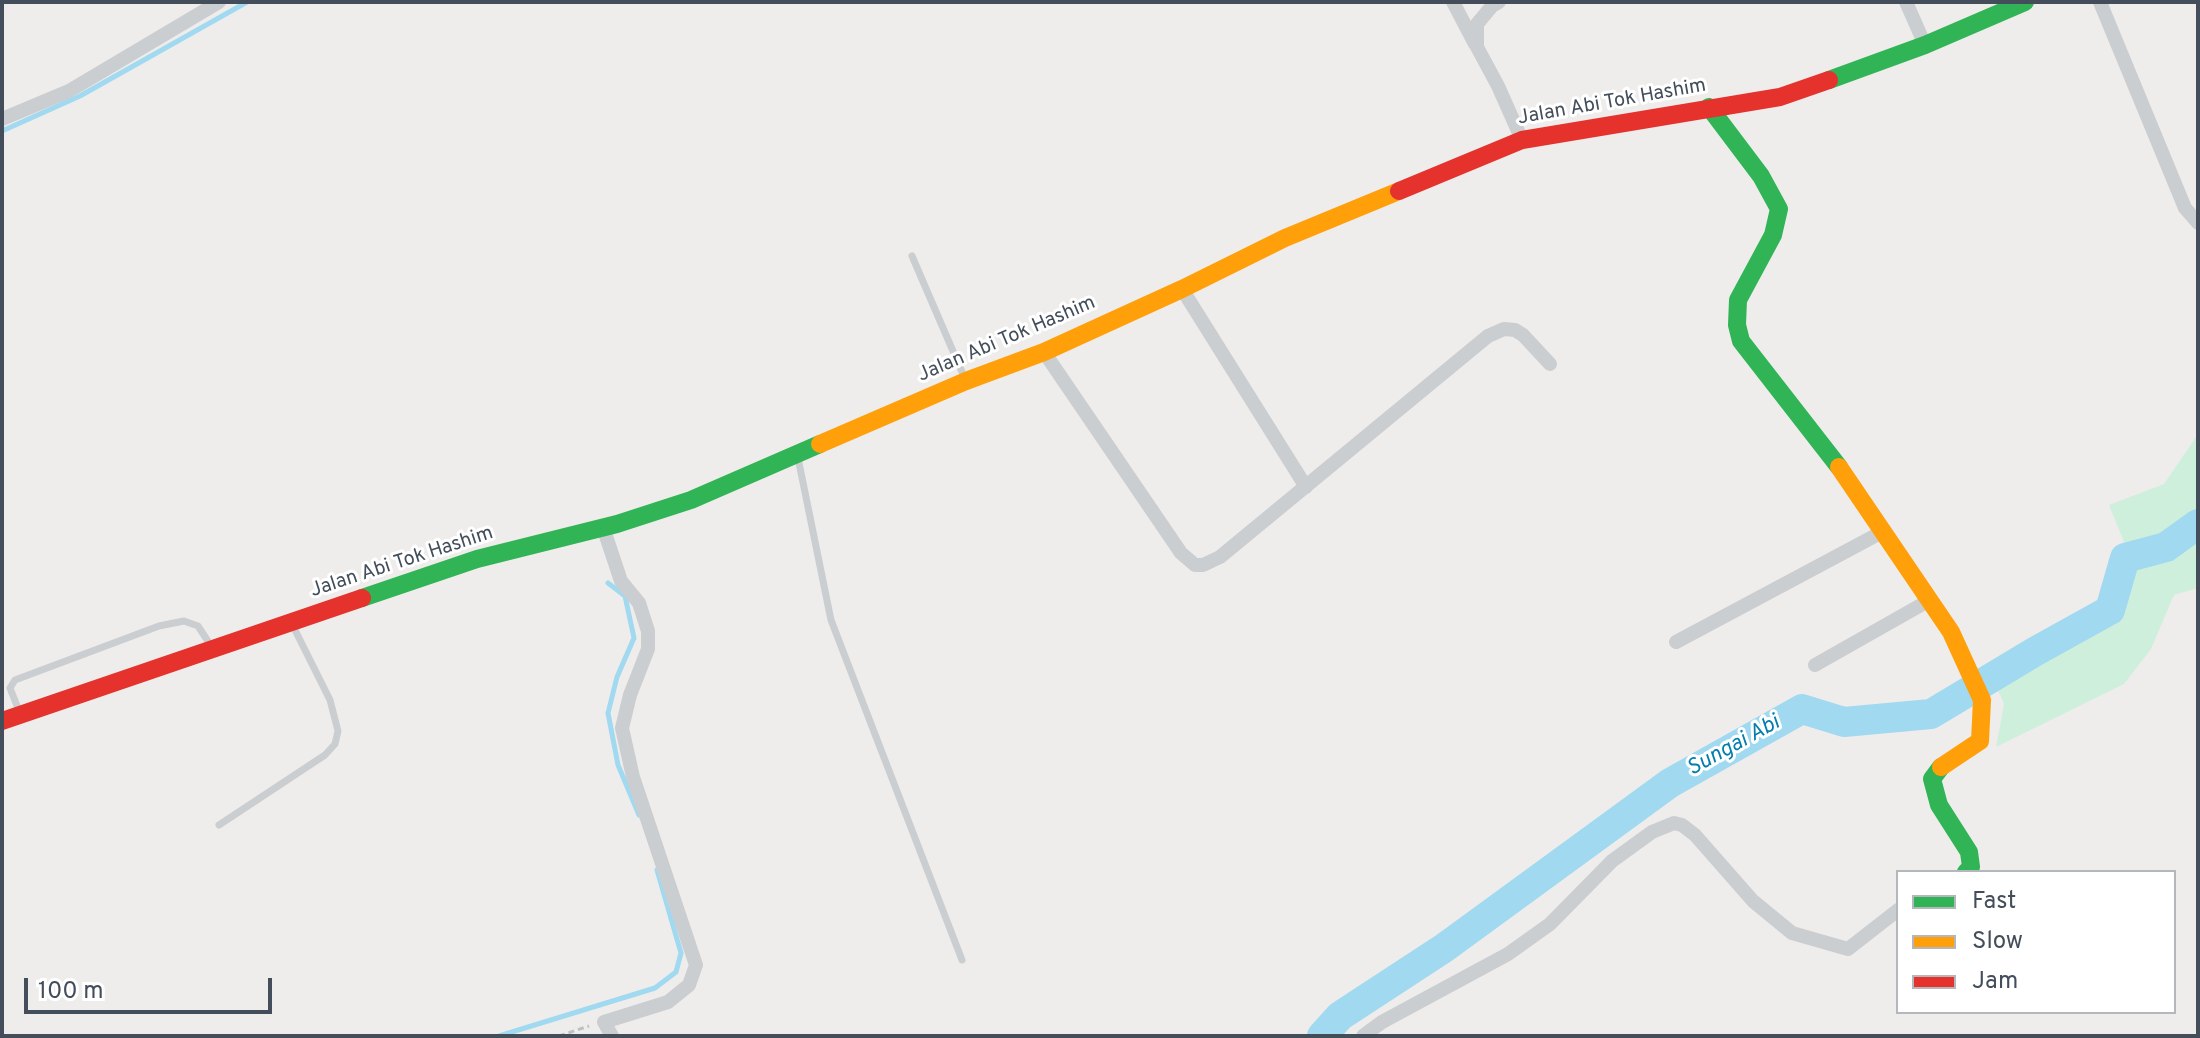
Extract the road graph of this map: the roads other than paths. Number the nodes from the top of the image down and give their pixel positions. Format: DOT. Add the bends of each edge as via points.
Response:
graph roads {
  1 [pos="219,2"];
  2 [pos="1453,2"];
  3 [pos="1499,2"];
  4 [pos="1906,2"];
  5 [pos="2025,2"];
  6 [pos="2100,2"];
  7 [pos="1925,45"];
  8 [pos="1477,47"];
  9 [pos="1709,107"];
  10 [pos="2,119"];
  11 [pos="1522,140"];
  12 [pos="2198,223"];
  13 [pos="912,256"];
  14 [pos="1182,289"];
  15 [pos="1044,352"];
  16 [pos="1550,364"];
  17 [pos="966,381"];
  18 [pos="797,455"];
  19 [pos="1306,487"];
  20 [pos="603,527"];
  21 [pos="1884,531"];
  22 [pos="1928,601"];
  23 [pos="291,622"];
  24 [pos="1676,642"];
  25 [pos="213,649"];
  26 [pos="1815,665"];
  27 [pos="20,713"];
  28 [pos="2,721"];
  29 [pos="219,825"];
  30 [pos="1968,870"];
  31 [pos="1896,912"];
  32 [pos="962,960"];
  33 [pos="612,1036"];
  34 [pos="1363,1036"];
  1 -- 10 [label="street" via="69,91"];
  2 -- 8 [label="street"];
  3 -- 8 [label="street" via="1477,24"];
  4 -- 7 [label="street"];
  5 -- 7 [label="main road, Jalan Abi Tok Hashim"];
  6 -- 12 [label="street" via="2185,208"];
  7 -- 9 [label="main road, Jalan Abi Tok Hashim" via="1780,97"];
  8 -- 11 [label="street"];
  9 -- 11 [label="main road, Jalan Abi Tok Hashim"];
  9 -- 21 [label="main road" via="1779,209 1773,235 1738,300 1741,341"];
  11 -- 14 [label="main road, Jalan Abi Tok Hashim" via="1285,238"];
  13 -- 17 [label="lane"];
  14 -- 15 [label="main road, Jalan Abi Tok Hashim"];
  14 -- 19 [label="street"];
  15 -- 17 [label="main road, Jalan Abi Tok Hashim"];
  15 -- 19 [label="street" via="1181,553 1195,565 1220,557"];
  16 -- 19 [label="street" via="1523,335 1510,329 1488,336"];
  17 -- 18 [label="main road, Jalan Abi Tok Hashim"];
  18 -- 20 [label="main road, Jalan Abi Tok Hashim" via="691,500"];
  18 -- 32 [label="lane" via="831,620"];
  20 -- 23 [label="main road, Jalan Abi Tok Hashim" via="477,559"];
  20 -- 33 [label="street" via="621,581 639,603 648,631 648,649 622,728 633,777 696,965 689,985 668,1002 604,1022"];
  21 -- 22 [label="main road"];
  21 -- 24 [label="street"];
  22 -- 26 [label="street"];
  22 -- 30 [label="main road" via="1951,632 1979,691 1980,741 1932,779 1939,805 1969,852"];
  23 -- 25 [label="main road, Jalan Abi Tok Hashim"];
  23 -- 29 [label="lane" via="330,700 338,731 335,744"];
  25 -- 27 [label="main road, Jalan Abi Tok Hashim"];
  25 -- 27 [label="lane" via="198,626 184,621 159,626 15,680 10,688"];
  27 -- 28 [label="main road, Jalan Abi Tok Hashim"];
  31 -- 34 [label="street" via="1848,949 1792,933 1739,887 1695,835 1674,823 1612,861 1550,924 1508,954"];
}
